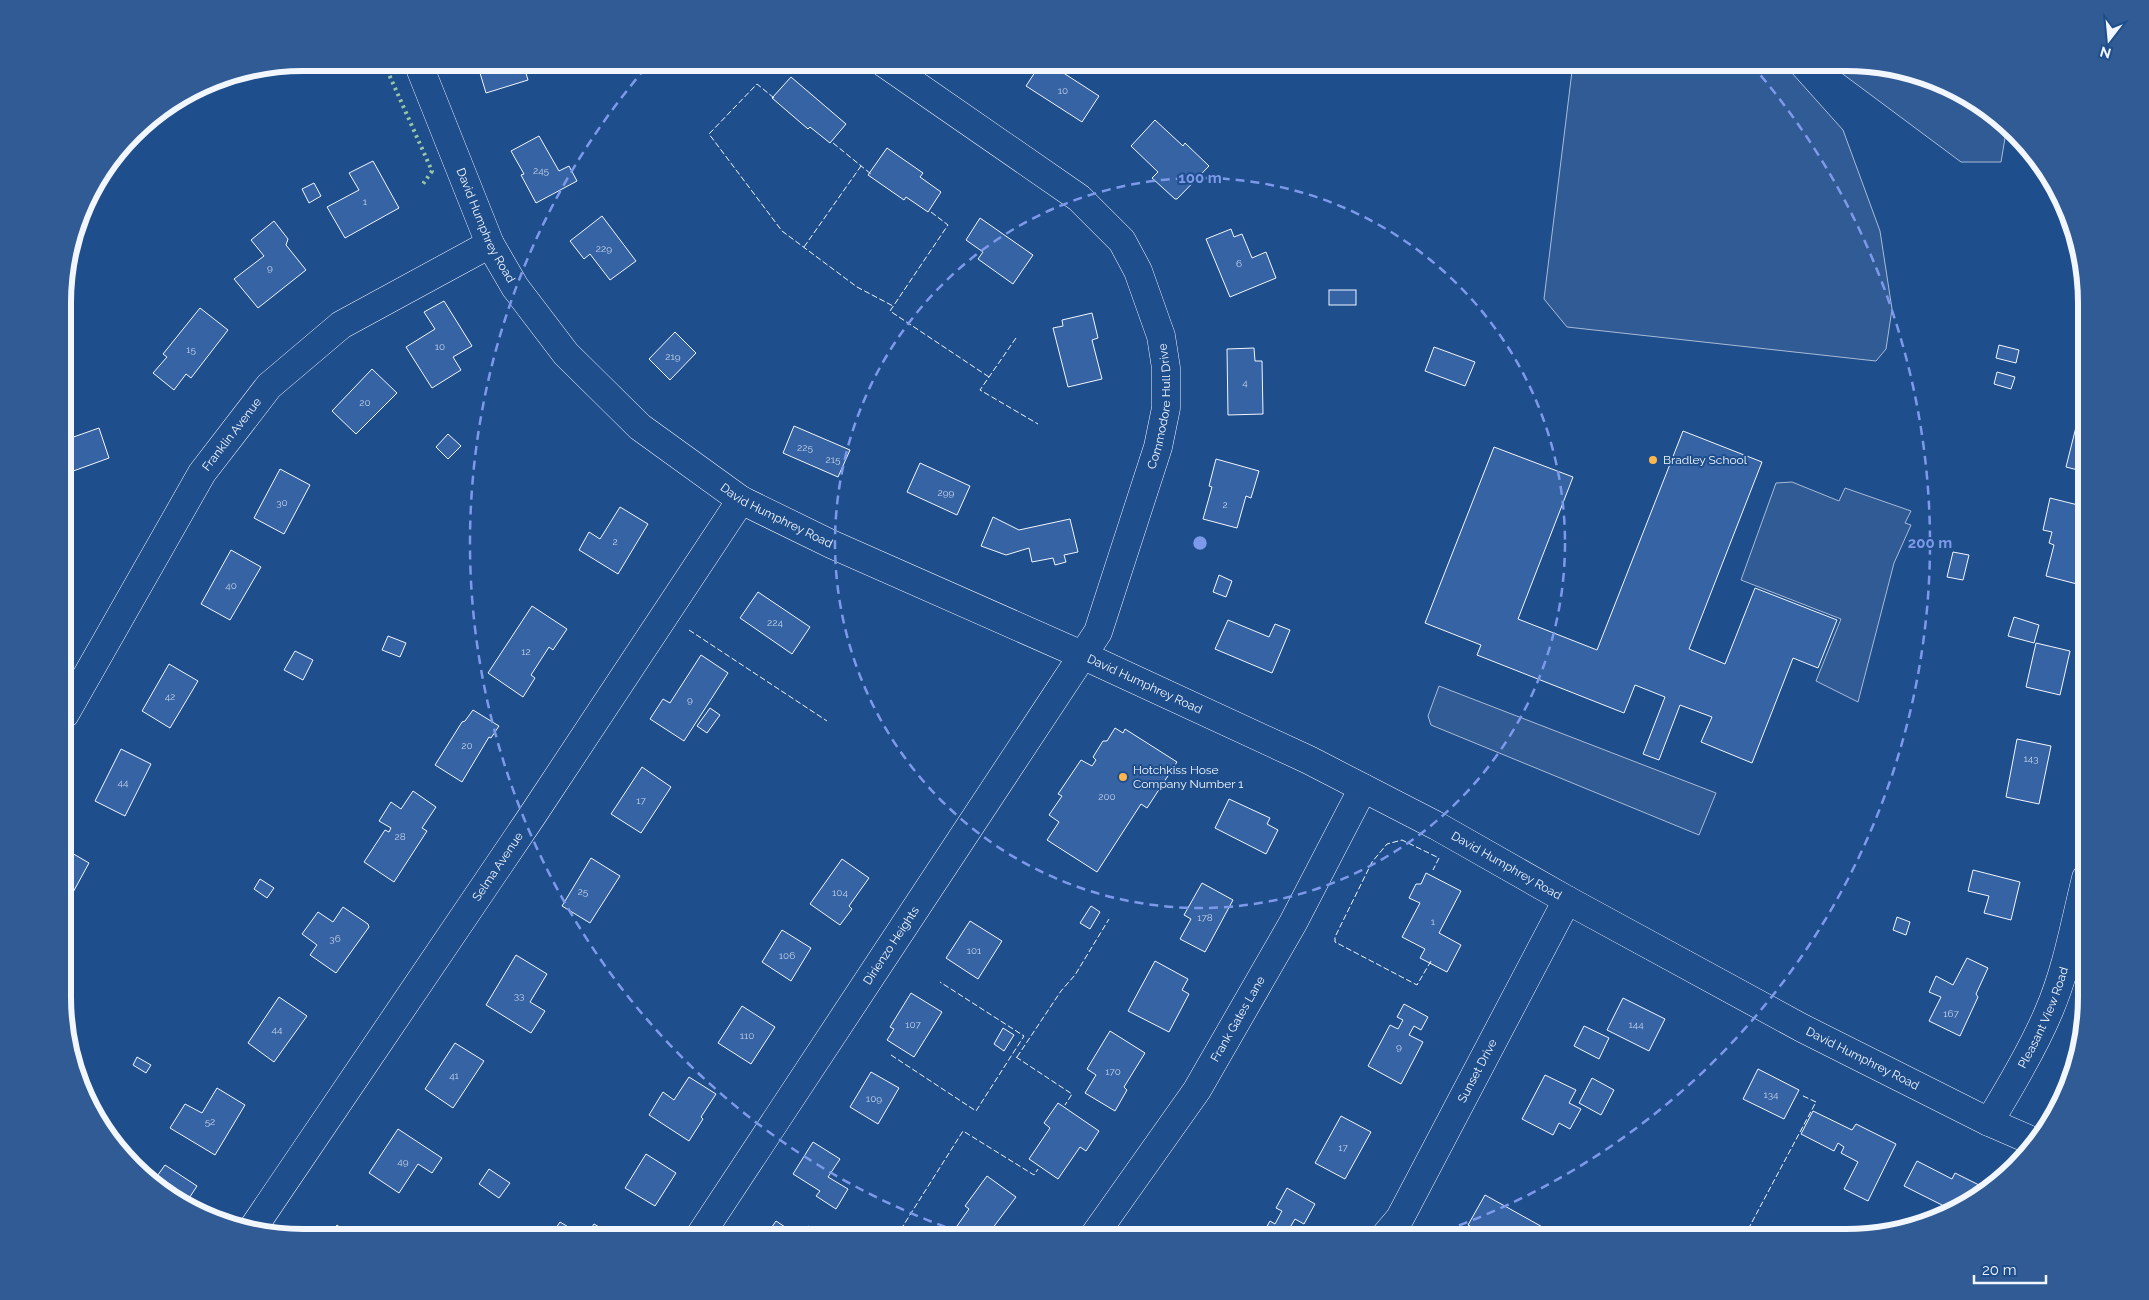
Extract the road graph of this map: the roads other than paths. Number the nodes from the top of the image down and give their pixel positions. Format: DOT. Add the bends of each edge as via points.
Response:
graph roads {
  1 [pos="422,71"];
  2 [pos="897,71"];
  3 [pos="490,244"];
  4 [pos="742,500"];
  5 [pos="1082,655"];
  6 [pos="71,702"];
  7 [pos="1364,788"];
  8 [pos="1567,900"];
  9 [pos="2078,911"];
  10 [pos="1989,1122"];
  11 [pos="2029,1139"];
  12 [pos="256,1224"];
  13 [pos="704,1229"];
  14 [pos="1099,1229"];
  15 [pos="1391,1229"];
  1 -- 3 [label="street, David Humphrey Road"];
  2 -- 5 [label="street, Commodore Hull Drive" via="1078,198 1122,241 1149,298 1164,352 1166,408 1158,447 1098,632"];
  3 -- 4 [label="street, David Humphrey Road" via="515,287 566,354 640,427"];
  3 -- 6 [label="street, Franklin Avenue" via="341,325 269,386 202,473"];
  4 -- 5 [label="street, David Humphrey Road" via="831,544"];
  4 -- 12 [label="street, Selma Avenue"];
  5 -- 7 [label="street, David Humphrey Road"];
  5 -- 13 [label="street, Dirienzo Heights"];
  7 -- 8 [label="street, David Humphrey Road"];
  7 -- 14 [label="street, Frank Gates Lane" via="1293,923 1197,1090"];
  8 -- 10 [label="street, David Humphrey Road" via="1802,1028"];
  8 -- 15 [label="street, Sunset Drive" via="1400,1218"];
  9 -- 10 [label="street, Pleasant View Road" via="2050,1010"];
  10 -- 11 [label="street, David Humphrey Road"];
}
